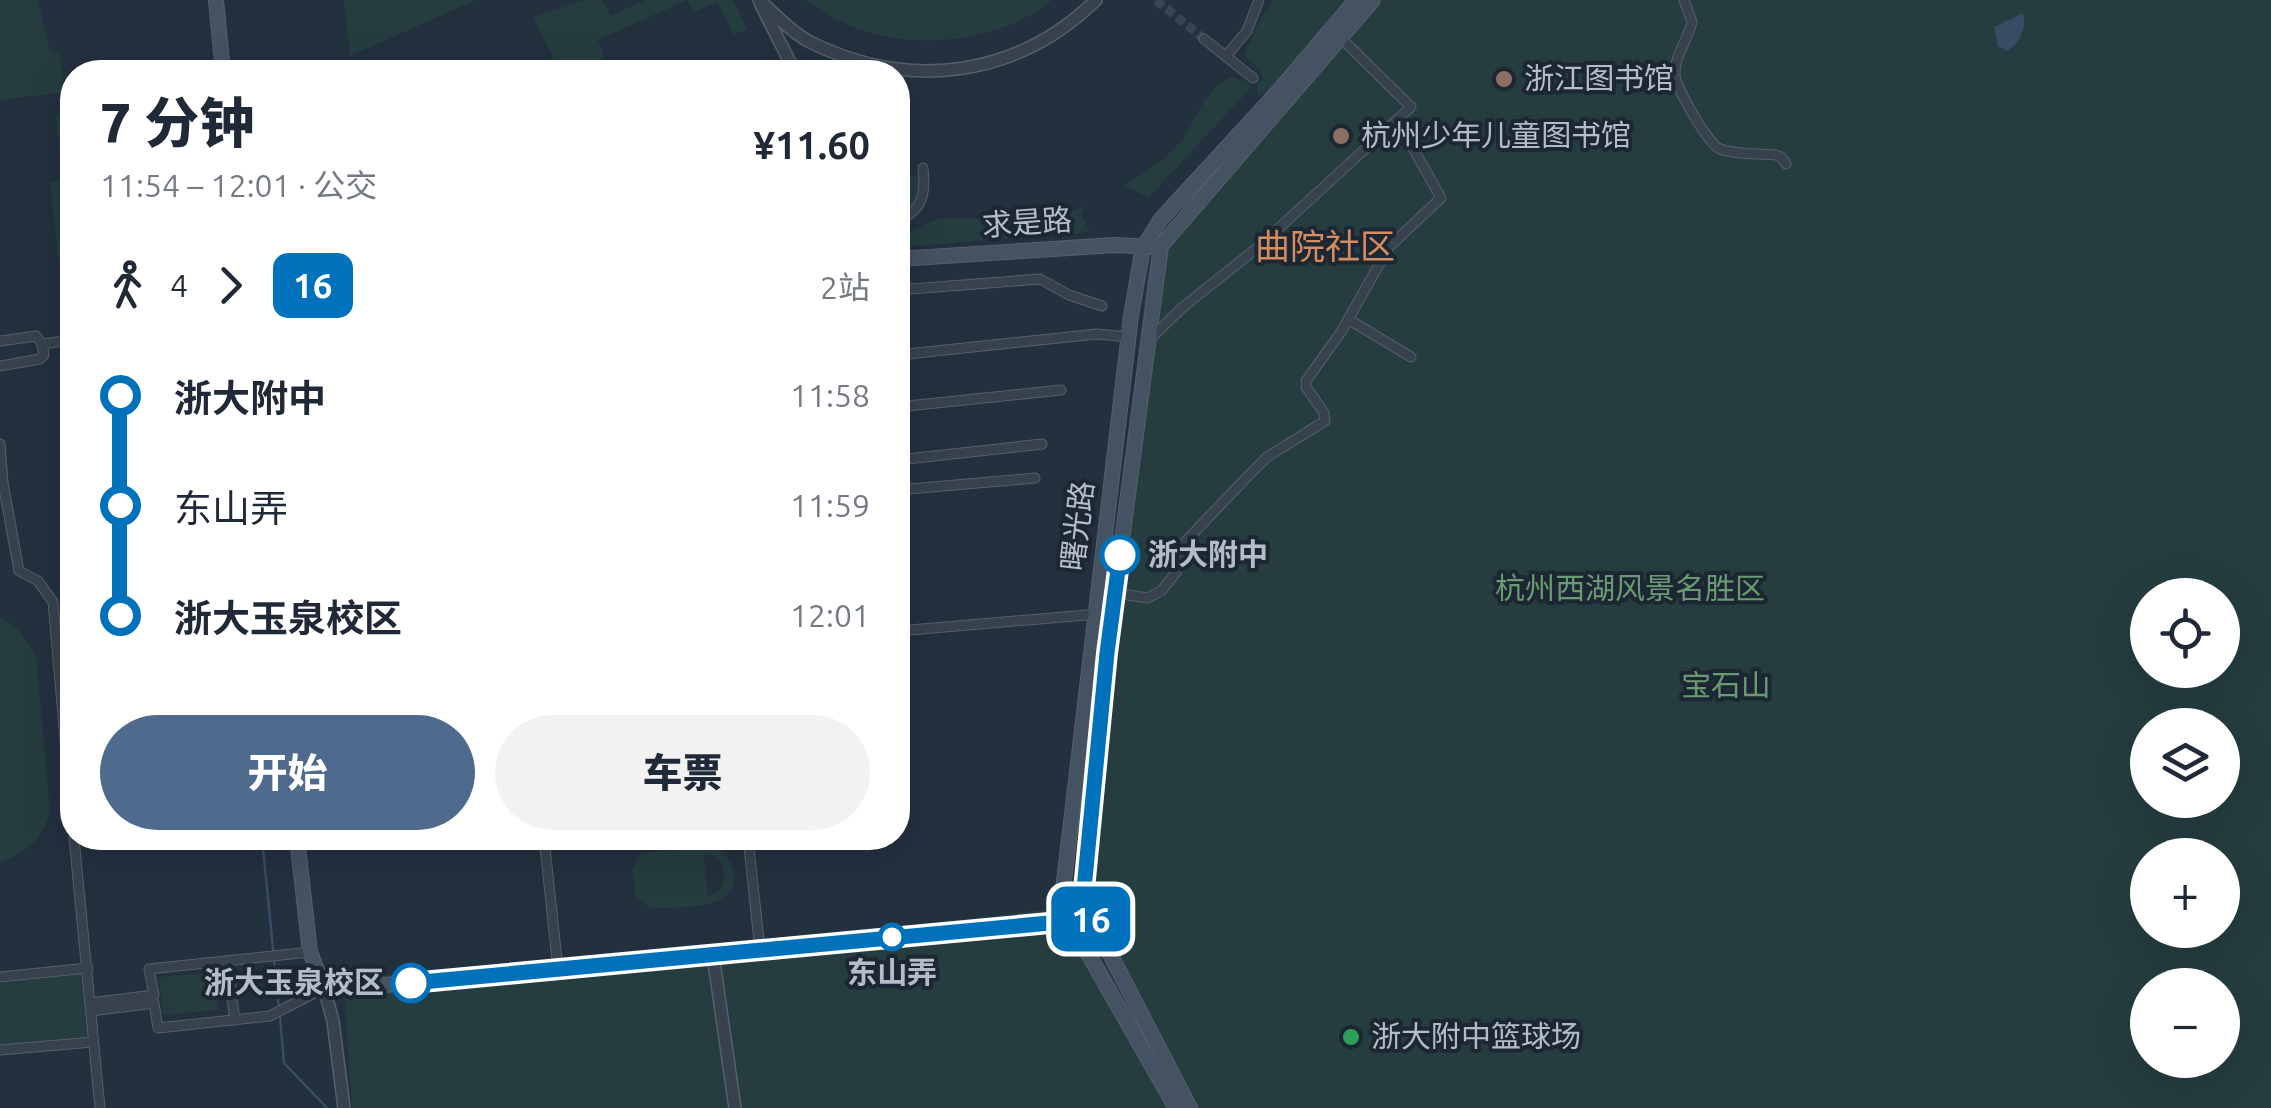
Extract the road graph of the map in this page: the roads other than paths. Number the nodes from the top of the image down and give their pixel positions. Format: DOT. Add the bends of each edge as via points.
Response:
graph roads {
  1 [pos="216,0"];
  2 [pos="759,0"];
  3 [pos="1096,0"];
  4 [pos="1259,0"];
  5 [pos="1356,0"];
  6 [pos="1373,0"];
  7 [pos="1684,0"];
  8 [pos="1204,39"];
  9 [pos="1342,39"];
  10 [pos="1226,56"];
  11 [pos="221,60"];
  12 [pos="789,60"];
  13 [pos="857,60"];
  14 [pos="910,68"];
  15 [pos="1253,78"];
  16 [pos="1397,120"];
  17 [pos="1786,164"];
  18 [pos="923,168"];
  19 [pos="910,215"];
  20 [pos="1161,246"];
  21 [pos="1144,247"];
  22 [pos="910,259"];
  23 [pos="910,289"];
  24 [pos="1102,306"];
  25 [pos="1348,319"];
  26 [pos="1128,337"];
  27 [pos="0,341"];
  28 [pos="1146,343"];
  29 [pos="60,344"];
  30 [pos="43,346"];
  31 [pos="910,355"];
  32 [pos="1412,357"];
  33 [pos="0,366"];
  34 [pos="1061,390"];
  35 [pos="910,406"];
  36 [pos="0,444"];
  37 [pos="1042,444"];
  38 [pos="910,459"];
  39 [pos="1035,478"];
  40 [pos="910,489"];
  41 [pos="1115,593"];
  42 [pos="1096,614"];
  43 [pos="1112,615"];
  44 [pos="910,630"];
  45 [pos="60,682"];
  46 [pos="75,850"];
  47 [pos="298,850"];
  48 [pos="545,850"];
  49 [pos="749,850"];
  50 [pos="1092,919"];
  51 [pos="1069,920"];
  52 [pos="760,950"];
  53 [pos="310,952"];
  54 [pos="714,954"];
  55 [pos="227,961"];
  56 [pos="88,968"];
  57 [pos="558,969"];
  58 [pos="0,977"];
  59 [pos="324,988"];
  60 [pos="154,999"];
  61 [pos="90,1007"];
  62 [pos="235,1020"];
  63 [pos="93,1042"];
  64 [pos="0,1050"];
  65 [pos="100,1108"];
  66 [pos="344,1108"];
  67 [pos="735,1108"];
  68 [pos="1176,1108"];
  69 [pos="1190,1108"];
  1 -- 11 [label="main road"];
  2 -- 12 [label="street"];
  2 -- 13 [label="street" via="809,42"];
  3 -- 14 [label="street" via="1042,42 995,62 944,72"];
  4 -- 10 [label="street" via="1247,31"];
  5 -- 21 [label="main road, 曙光路" via="1161,218"];
  6 -- 9 [label="main road"];
  7 -- 17 [label="street" via="1692,22 1675,74 1710,140 1720,149 1776,155"];
  8 -- 10 [label="street"];
  9 -- 16 [label="street" via="1411,107"];
  9 -- 20 [label="main road"];
  10 -- 15 [label="street"];
  16 -- 25 [label="street" via="1441,198 1390,247"];
  16 -- 28 [label="street"];
  18 -- 19 [label="street" via="922,201"];
  20 -- 21 [label="main road, 求是路"];
  20 -- 28 [label="main road, 曙光路"];
  21 -- 22 [label="main road, 求是路"];
  21 -- 26 [label="main road, 曙光路"];
  23 -- 24 [label="street" via="1040,279"];
  25 -- 32 [label="street"];
  25 -- 41 [label="street" via="1306,380 1325,421 1267,457 1180,546 1176,571 1162,590 1148,598"];
  26 -- 31 [label="street" via="1097,334"];
  26 -- 42 [label="main road, 曙光路"];
  27 -- 30 [label="street" via="36,336"];
  28 -- 41 [label="main road, 曙光路"];
  29 -- 30 [label="street"];
  30 -- 33 [label="street" via="40,359"];
  34 -- 35 [label="street"];
  36 -- 45 [label="street" via="19,571 38,581 53,602"];
  37 -- 38 [label="street"];
  39 -- 40 [label="street"];
  41 -- 43 [label="main road, 曙光路"];
  42 -- 43 [label="street"];
  42 -- 44 [label="street"];
  42 -- 51 [label="main road, 曙光路" via="1063,890"];
  43 -- 50 [label="main road, 曙光路" via="1084,889"];
  46 -- 56 [label="street"];
  47 -- 53 [label="main road"];
  48 -- 57 [label="street"];
  49 -- 52 [label="street"];
  50 -- 51 [label="main road"];
  50 -- 69 [label="main road, 曙光路"];
  51 -- 52 [label="main road"];
  51 -- 68 [label="main road, 曙光路"];
  52 -- 54 [label="main road"];
  53 -- 55 [label="street"];
  53 -- 59 [label="main road"];
  54 -- 57 [label="main road"];
  54 -- 67 [label="street"];
  55 -- 60 [label="street" via="150,968"];
  55 -- 62 [label="street"];
  56 -- 58 [label="street"];
  56 -- 61 [label="street"];
  57 -- 59 [label="main road"];
  59 -- 62 [label="street" via="273,1014"];
  59 -- 66 [label="street"];
  60 -- 61 [label="street"];
  60 -- 62 [label="street" via="158,1028"];
  61 -- 63 [label="street"];
  63 -- 64 [label="street"];
  63 -- 65 [label="street"];
}
